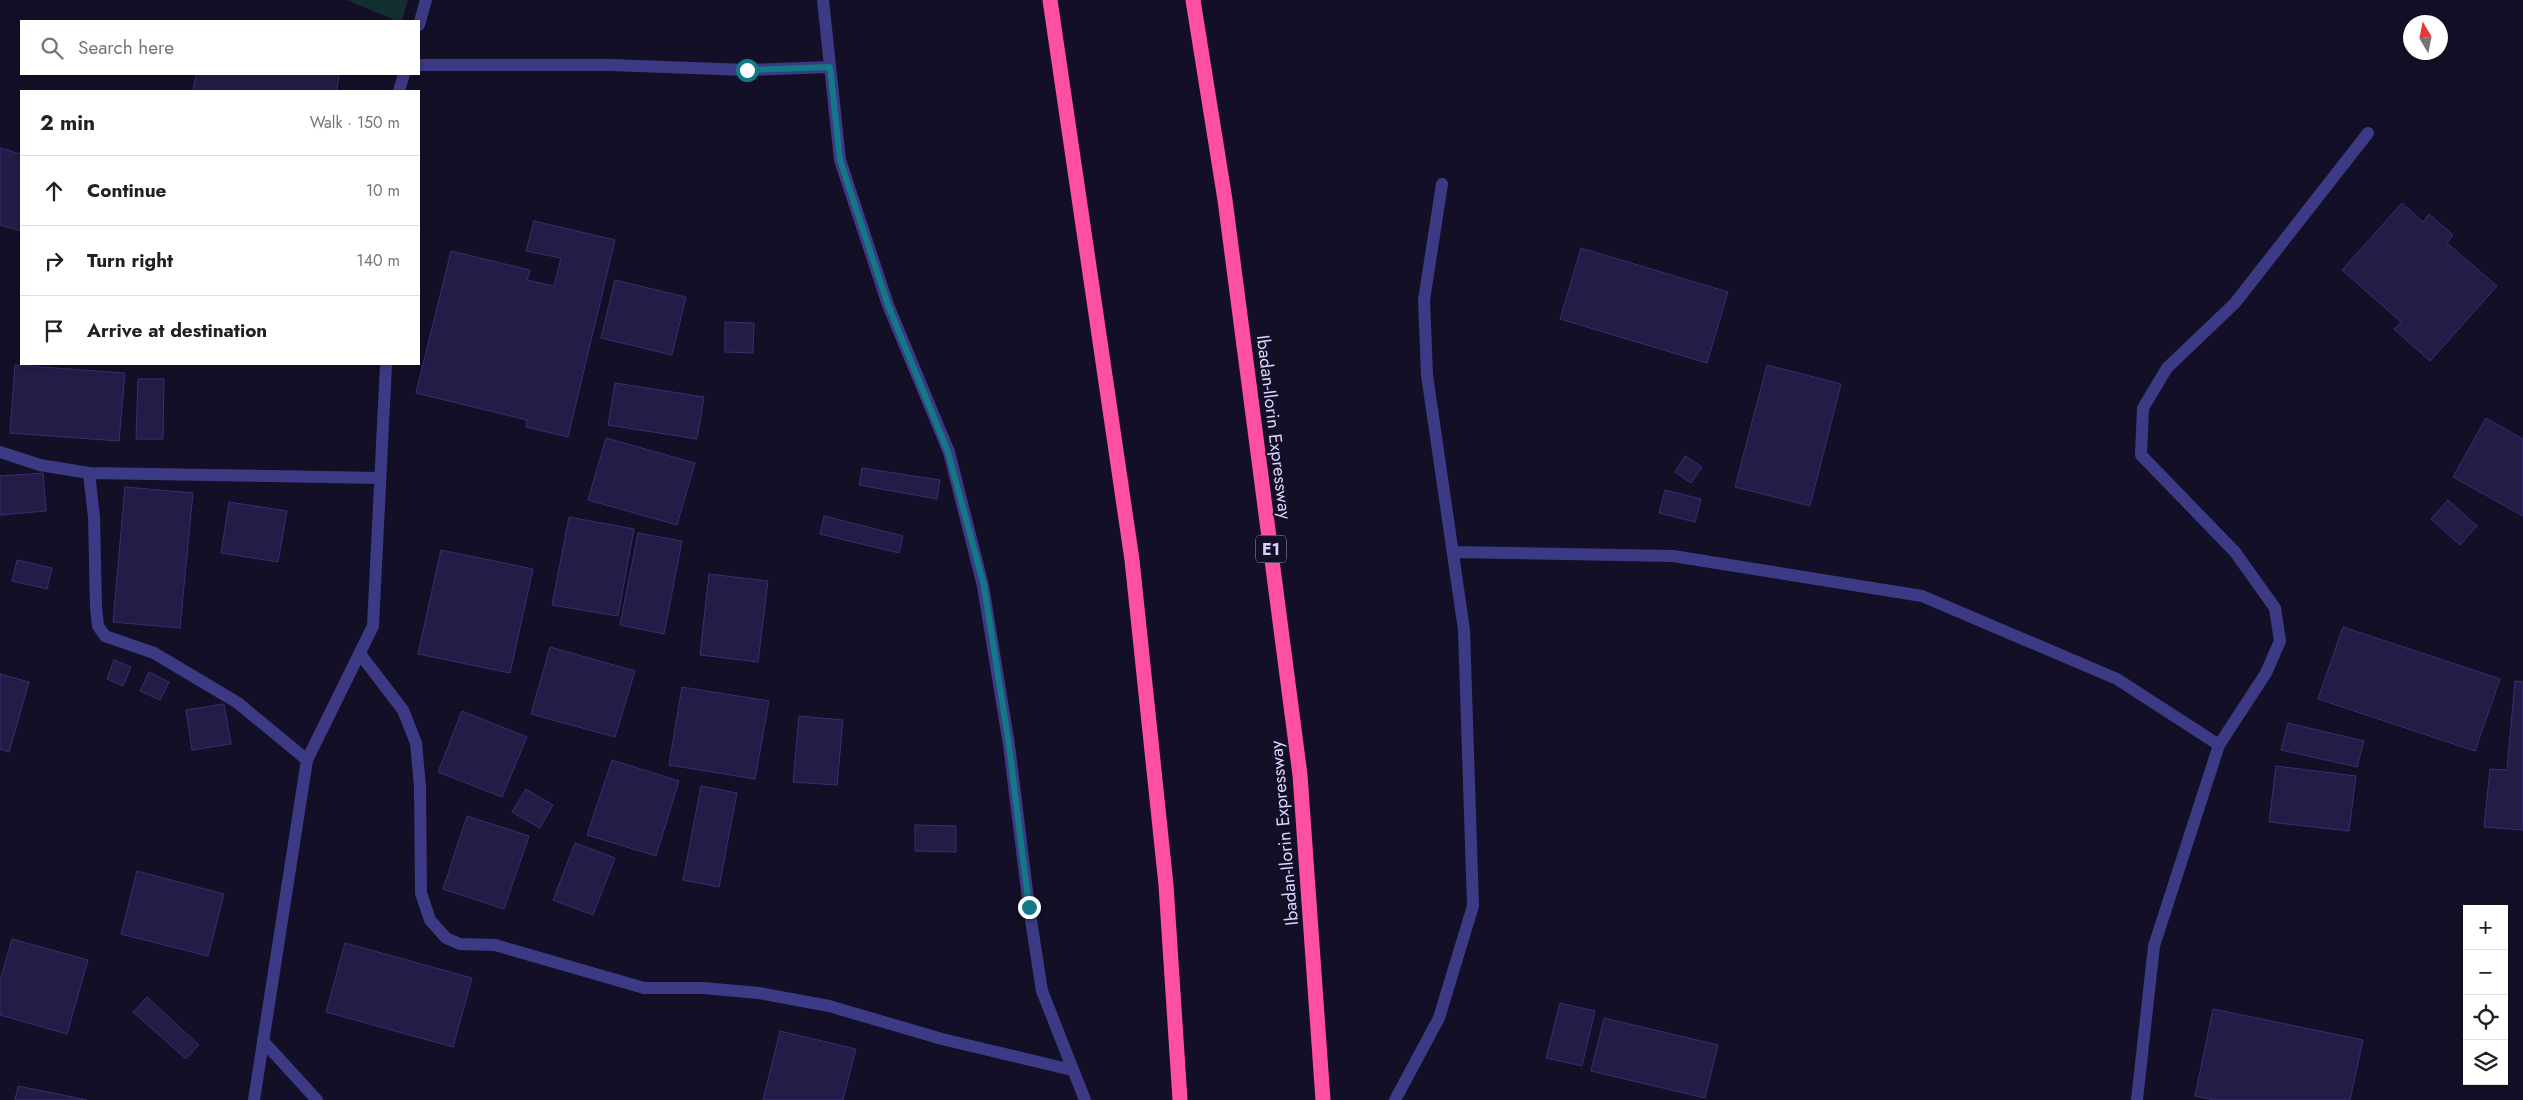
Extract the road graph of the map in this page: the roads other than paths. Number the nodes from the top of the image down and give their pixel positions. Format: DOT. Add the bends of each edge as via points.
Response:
graph roads {
  1 [pos="426,0"];
  2 [pos="823,0"];
  3 [pos="1050,0"];
  4 [pos="1193,0"];
  5 [pos="420,21"];
  6 [pos="420,65"];
  7 [pos="830,67"];
  8 [pos="404,75"];
  9 [pos="399,90"];
  10 [pos="2368,133"];
  11 [pos="1442,184"];
  12 [pos="386,365"];
  13 [pos="0,452"];
  14 [pos="89,473"];
  15 [pos="380,478"];
  16 [pos="1454,552"];
  17 [pos="360,654"];
  18 [pos="2219,745"];
  19 [pos="307,760"];
  20 [pos="263,1040"];
  21 [pos="1072,1070"];
  22 [pos="254,1100"];
  23 [pos="317,1100"];
  24 [pos="1085,1100"];
  25 [pos="1180,1100"];
  26 [pos="1323,1100"];
  27 [pos="1395,1100"];
  28 [pos="2137,1100"];
  1 -- 5 [label="street"];
  2 -- 7 [label="street"];
  3 -- 25 [label="highway" via="1132,560 1166,885"];
  4 -- 26 [label="highway, Ibadan-Ilorin Expressway / E1" via="1227,210 1300,775"];
  6 -- 7 [label="street" via="611,65 747,70"];
  7 -- 21 [label="street" via="840,160 888,305 948,452 984,586 1042,992"];
  8 -- 9 [label="street"];
  10 -- 18 [label="street" via="2234,303 2167,368 2142,408 2141,455 2235,552 2275,608 2280,641 2266,673"];
  11 -- 16 [label="street" via="1424,300 1428,375"];
  12 -- 15 [label="street"];
  13 -- 14 [label="street" via="40,465"];
  14 -- 15 [label="street"];
  14 -- 19 [label="street" via="94,517 97,617 98,626 105,636 154,653 238,703"];
  15 -- 17 [label="street" via="373,626"];
  16 -- 18 [label="street" via="1673,556 1922,596 2117,679"];
  16 -- 27 [label="street" via="1464,630 1474,906 1440,1018"];
  17 -- 19 [label="street"];
  17 -- 21 [label="street" via="403,710 416,743 420,787 421,893 430,920 446,938 460,944 495,945 644,988 703,988 759,993 829,1006 942,1039"];
  18 -- 28 [label="street" via="2154,946"];
  19 -- 20 [label="street"];
  20 -- 22 [label="street"];
  20 -- 23 [label="street"];
  21 -- 24 [label="street"];
}
